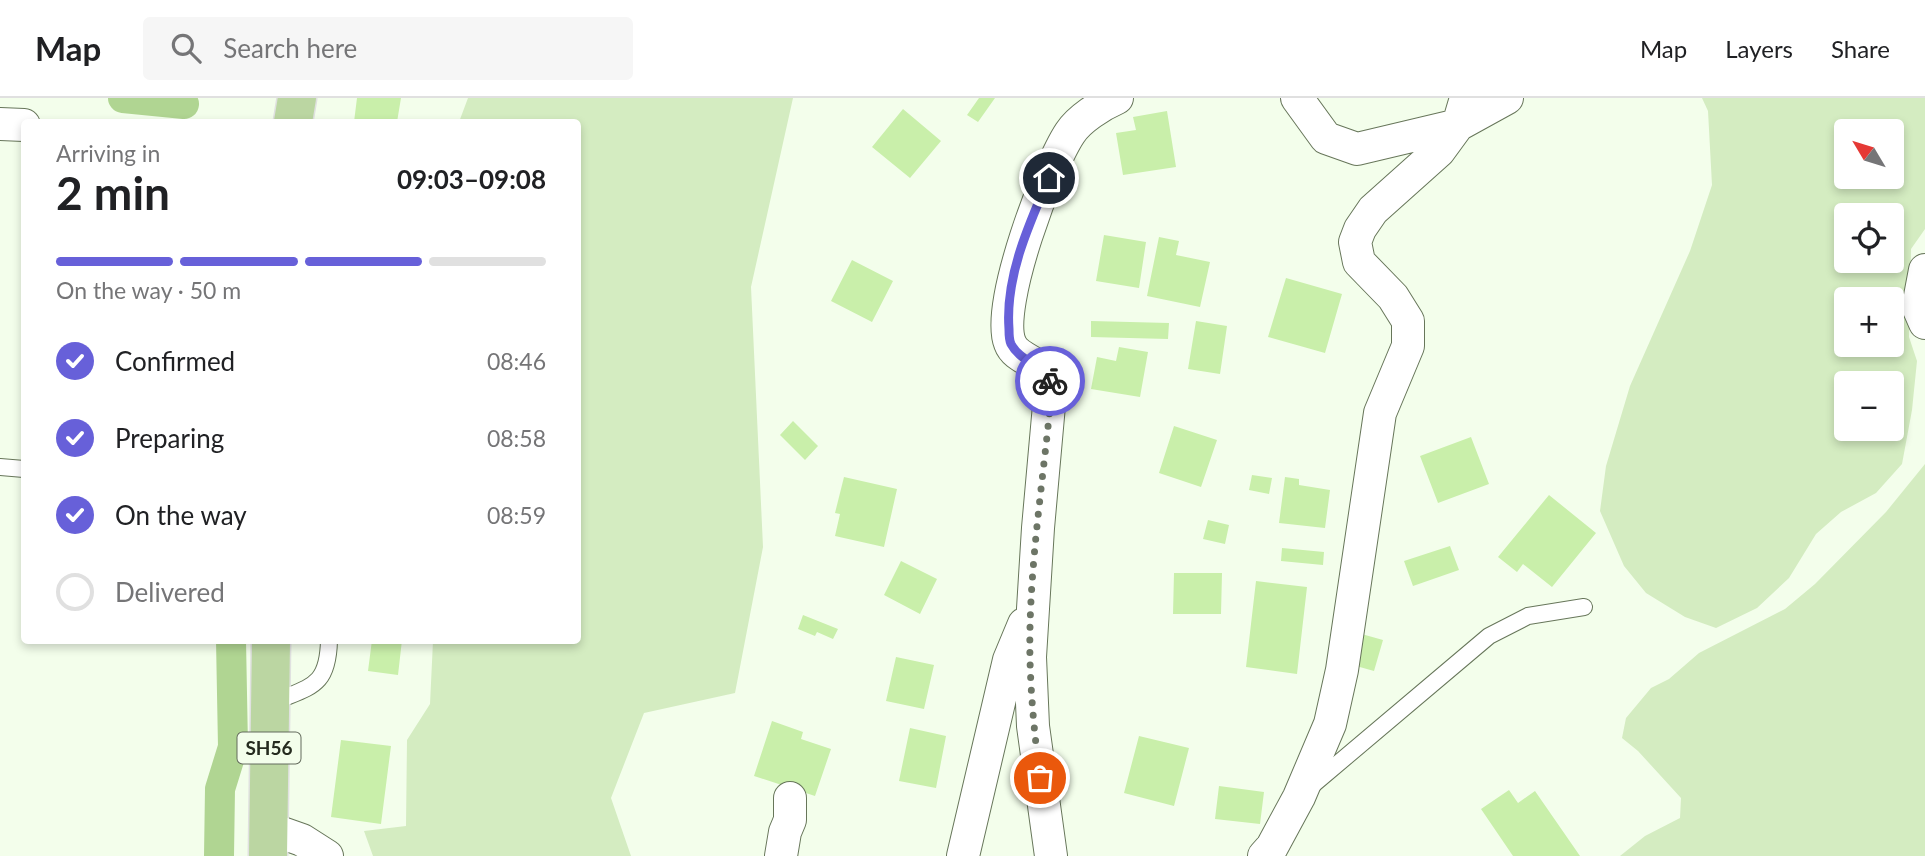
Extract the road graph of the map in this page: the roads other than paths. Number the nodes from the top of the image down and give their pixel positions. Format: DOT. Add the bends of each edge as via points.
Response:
graph roads {
  1 [pos="296,98"];
  2 [pos="1117,98"];
  3 [pos="1297,98"];
  4 [pos="1507,98"];
  5 [pos="1462,111"];
  6 [pos="293,119"];
  7 [pos="0,124"];
  8 [pos="21,125"];
  9 [pos="1925,270"];
  10 [pos="1925,323"];
  11 [pos="0,467"];
  12 [pos="21,468"];
  13 [pos="1584,607"];
  14 [pos="1032,608"];
  15 [pos="271,644"];
  16 [pos="329,644"];
  17 [pos="270,704"];
  18 [pos="1299,797"];
  19 [pos="790,798"];
  20 [pos="268,842"];
  21 [pos="327,856"];
  22 [pos="781,856"];
  23 [pos="963,856"];
  24 [pos="1051,856"];
  25 [pos="1264,856"];
  1 -- 6 [label="main road"];
  2 -- 14 [label="street" via="1070,132 1032,218 1011,289 1010,343 1044,370 1051,383"];
  3 -- 5 [label="street" via="1326,138 1357,149"];
  4 -- 5 [label="street"];
  5 -- 18 [label="street" via="1438,151 1373,210 1355,242 1359,262 1393,297 1408,321 1408,346 1380,413 1330,724"];
  7 -- 8 [label="street"];
  9 -- 10 [label="street" via="1918,307"];
  11 -- 12 [label="lane"];
  13 -- 18 [label="lane" via="1528,616 1489,636"];
  14 -- 23 [label="street" via="1009,660"];
  14 -- 24 [label="street" via="1033,726"];
  15 -- 17 [label="main road, SH56"];
  16 -- 17 [label="lane" via="324,674 316,684"];
  17 -- 20 [label="main road, SH56"];
  18 -- 25 [label="street"];
  19 -- 22 [label="street"];
  20 -- 21 [label="street" via="302,840"];
}
